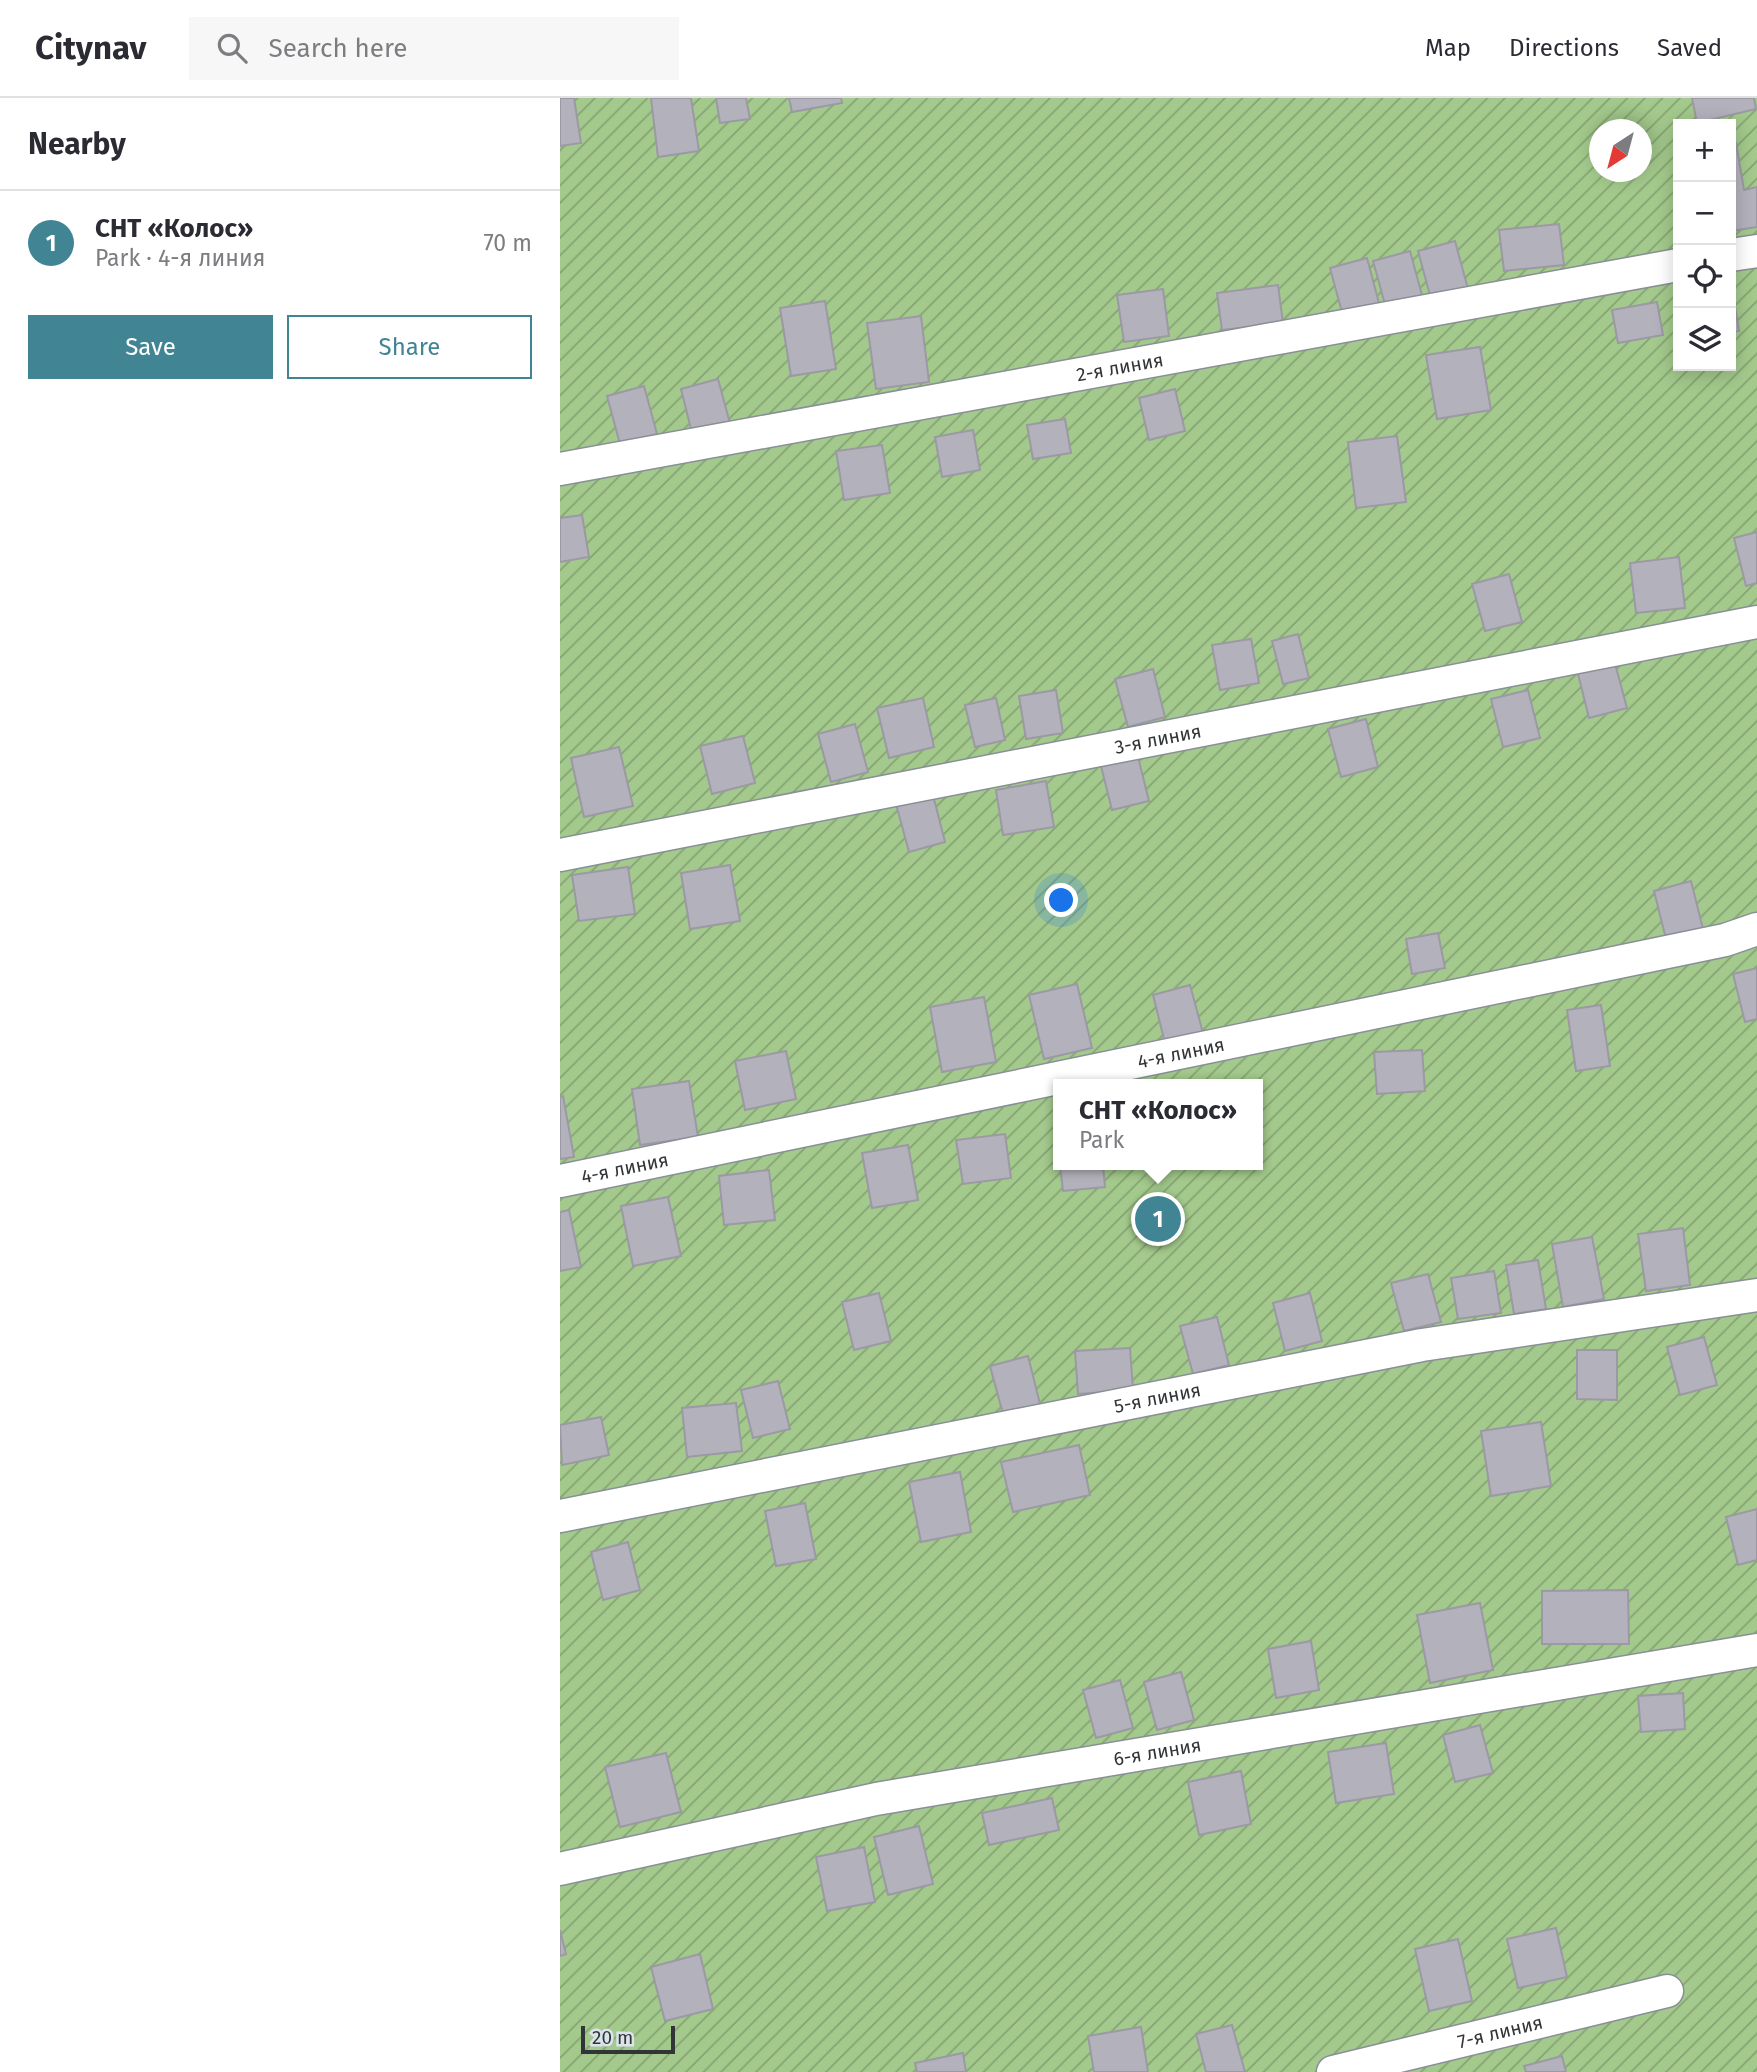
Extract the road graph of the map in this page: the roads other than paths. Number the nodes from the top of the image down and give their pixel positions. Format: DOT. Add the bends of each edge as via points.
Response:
graph roads {
  1 [pos="1757,251"];
  2 [pos="1736,254"];
  3 [pos="1673,266"];
  4 [pos="560,469"];
  5 [pos="1757,622"];
  6 [pos="560,855"];
  7 [pos="1757,929"];
  8 [pos="1053,1079"];
  9 [pos="1053,1079"];
  10 [pos="560,1181"];
  11 [pos="1757,1296"];
  12 [pos="560,1516"];
  13 [pos="1757,1650"];
  14 [pos="560,1869"];
  15 [pos="1667,1991"];
  16 [pos="1333,2072"];
  1 -- 2 [label="street"];
  3 -- 4 [label="street, 2-я линия"];
  5 -- 6 [label="street, 3-я линия"];
  7 -- 9 [label="street, 4-я линия" via="1725,940"];
  8 -- 10 [label="street, 4-я линия"];
  11 -- 12 [label="street, 5-я линия" via="1422,1345"];
  13 -- 14 [label="street, 6-я линия" via="876,1799"];
  15 -- 16 [label="street, 7-я линия"];
}
